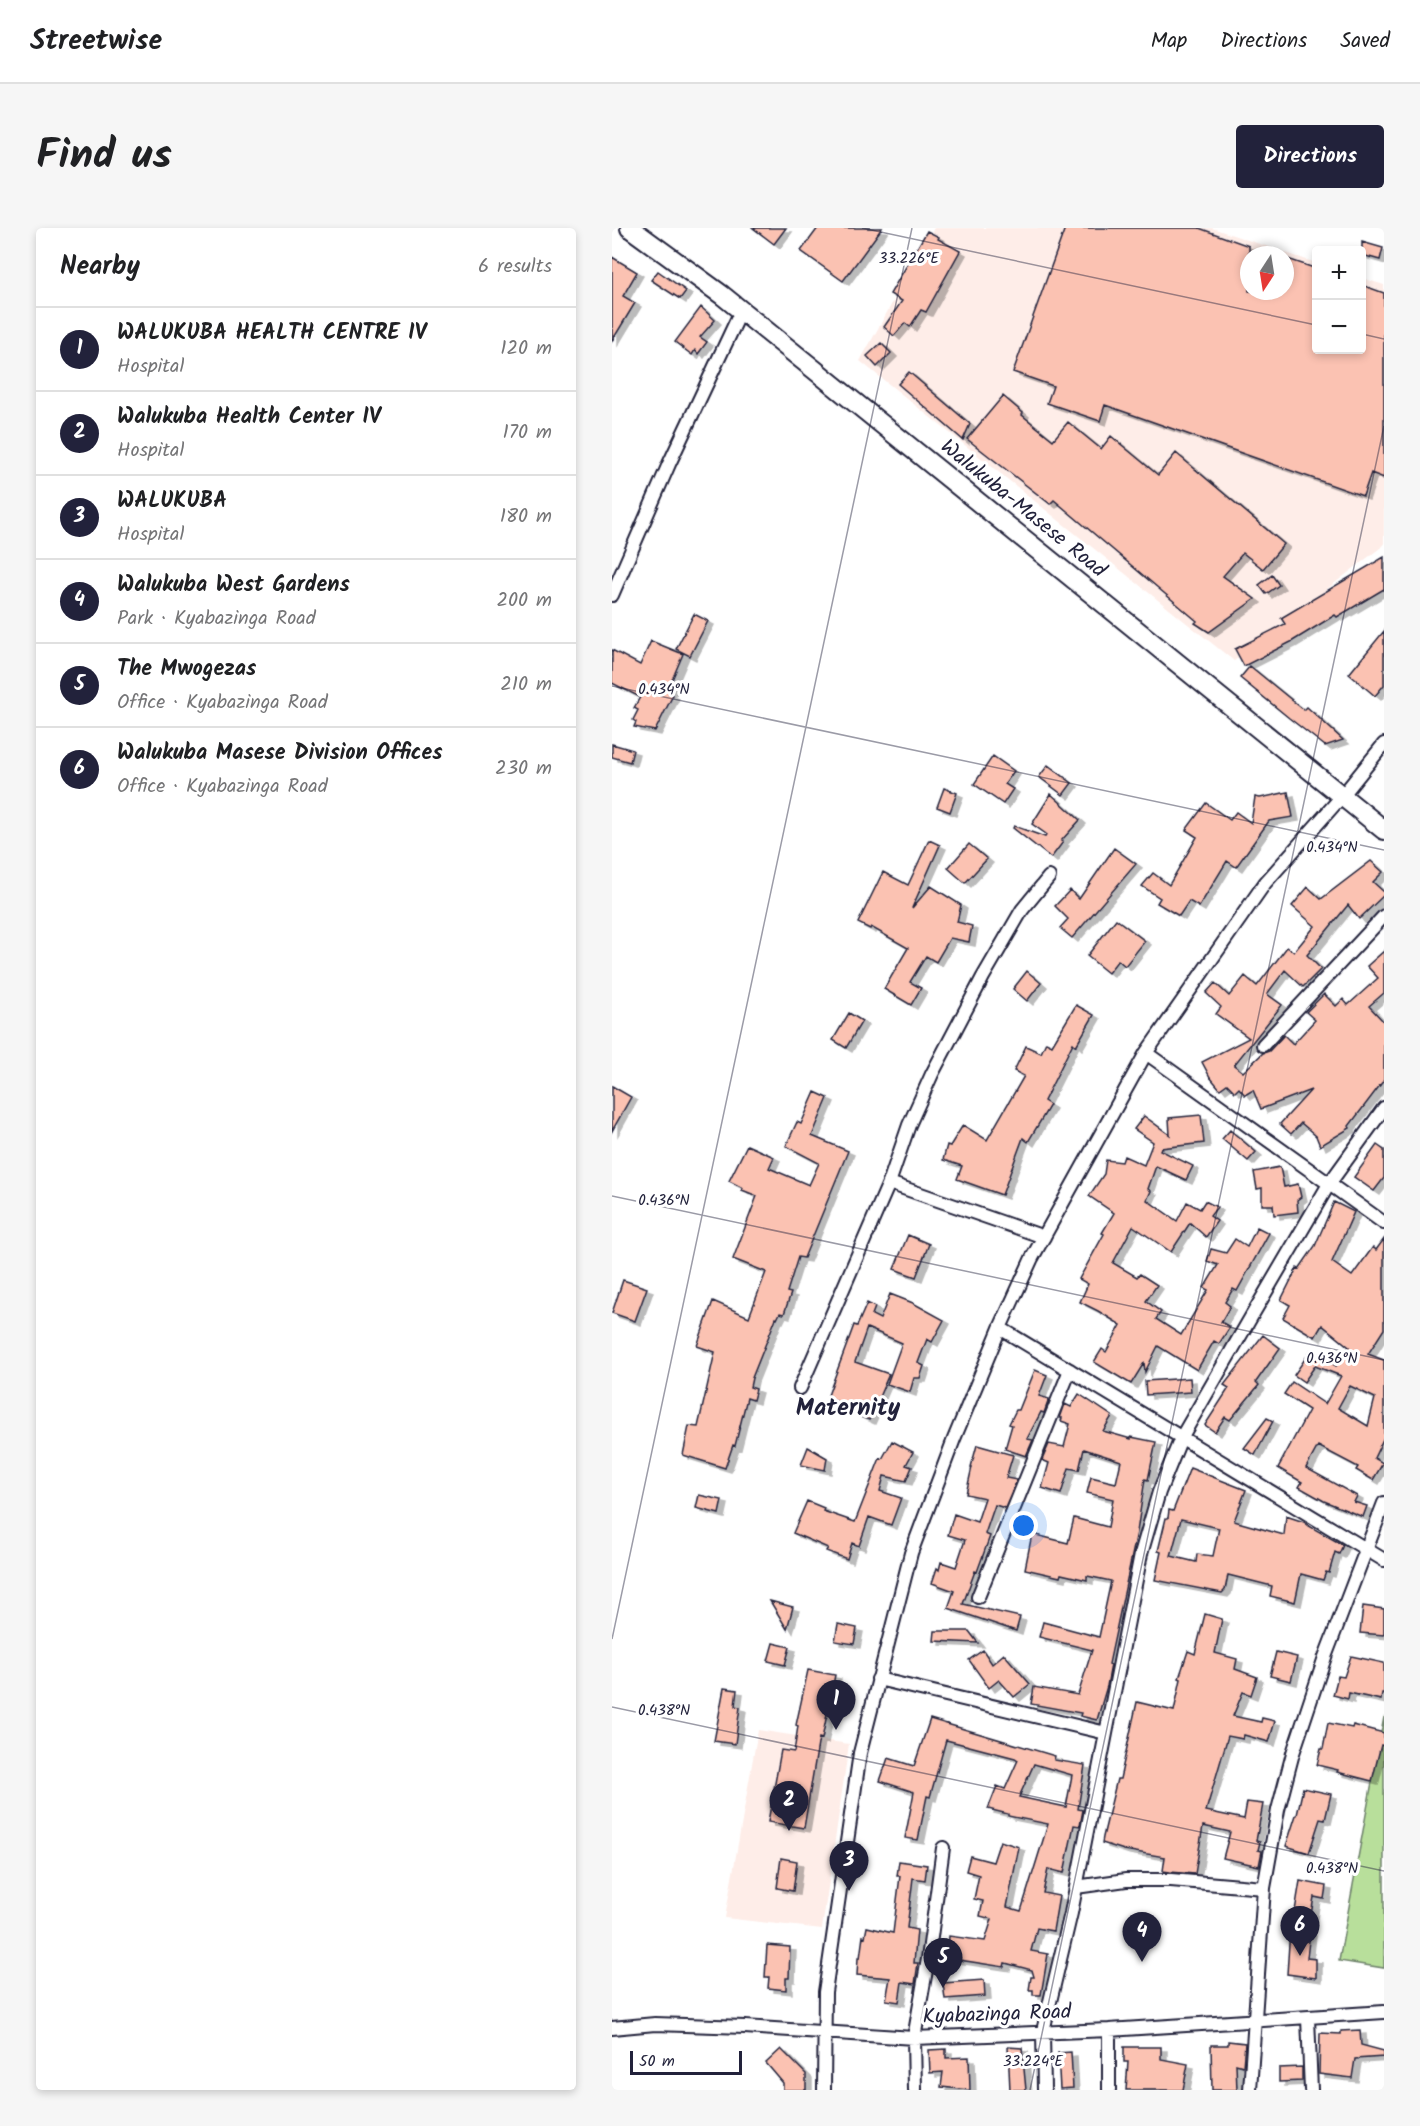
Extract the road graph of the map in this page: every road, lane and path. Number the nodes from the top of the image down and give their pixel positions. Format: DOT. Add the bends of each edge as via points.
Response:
graph roads {
  1 [pos="630,228"];
  2 [pos="741,310"];
  3 [pos="612,595"];
  4 [pos="1384,744"];
  5 [pos="1342,795"];
  6 [pos="1384,830"];
  7 [pos="1049,877"];
  8 [pos="1384,916"];
  9 [pos="1263,1045"];
  10 [pos="1146,1053"];
  11 [pos="1384,1108"];
  12 [pos="889,1184"];
  13 [pos="1329,1184"];
  14 [pos="1384,1223"];
  15 [pos="1044,1237"];
  16 [pos="1000,1328"];
  17 [pos="1070,1371"];
  18 [pos="800,1388"];
  19 [pos="1181,1438"];
  20 [pos="1384,1503"];
  21 [pos="1366,1549"];
  22 [pos="1384,1560"];
  23 [pos="978,1597"];
  24 [pos="878,1679"];
  25 [pos="1106,1733"];
  26 [pos="943,1848"];
  27 [pos="1076,1887"];
  28 [pos="1264,1888"];
  29 [pos="1384,2012"];
  30 [pos="1308,2018"];
  31 [pos="1254,2022"];
  32 [pos="612,2028"];
  33 [pos="1109,2030"];
  34 [pos="1042,2031"];
  35 [pos="823,2032"];
  36 [pos="914,2038"];
  37 [pos="824,2090"];
  38 [pos="915,2090"];
  39 [pos="1044,2090"];
  40 [pos="1109,2090"];
  41 [pos="1250,2090"];
  42 [pos="1311,2090"];
  1 -- 2 [label="street, Walukuba-Masese Road"];
  2 -- 3 [label="street"];
  2 -- 5 [label="street, Walukuba-Masese Road"];
  4 -- 5 [label="street"];
  5 -- 6 [label="street, Walukuba-Masese Road"];
  5 -- 10 [label="street" via="1266,883"];
  7 -- 12 [label="street" via="1022,910 932,1074"];
  8 -- 9 [label="street"];
  10 -- 13 [label="street"];
  10 -- 15 [label="street"];
  11 -- 13 [label="street"];
  12 -- 15 [label="street"];
  12 -- 18 [label="street"];
  13 -- 14 [label="street"];
  13 -- 19 [label="street"];
  15 -- 16 [label="street"];
  16 -- 17 [label="street"];
  16 -- 24 [label="street" via="911,1553"];
  17 -- 19 [label="street"];
  17 -- 23 [label="street"];
  19 -- 21 [label="street"];
  19 -- 25 [label="street" via="1159,1492 1142,1554"];
  20 -- 21 [label="street"];
  21 -- 22 [label="street"];
  21 -- 28 [label="street" via="1293,1753"];
  24 -- 25 [label="street"];
  24 -- 35 [label="street" via="860,1753 825,1992"];
  25 -- 27 [label="street"];
  26 -- 36 [label="street"];
  27 -- 28 [label="street" via="1171,1880"];
  27 -- 34 [label="street"];
  28 -- 31 [label="street"];
  29 -- 30 [label="street, Kyabazinga Road"];
  30 -- 31 [label="street, Kyabazinga Road"];
  30 -- 42 [label="street"];
  31 -- 33 [label="street, Kyabazinga Road"];
  31 -- 41 [label="street"];
  32 -- 35 [label="street, Kyabazinga Road" via="655,2024"];
  33 -- 34 [label="street, Kyabazinga Road"];
  33 -- 40 [label="street"];
  34 -- 36 [label="street, Kyabazinga Road"];
  34 -- 39 [label="street"];
  35 -- 36 [label="street, Kyabazinga Road"];
  35 -- 37 [label="street"];
  36 -- 38 [label="street"];
}
